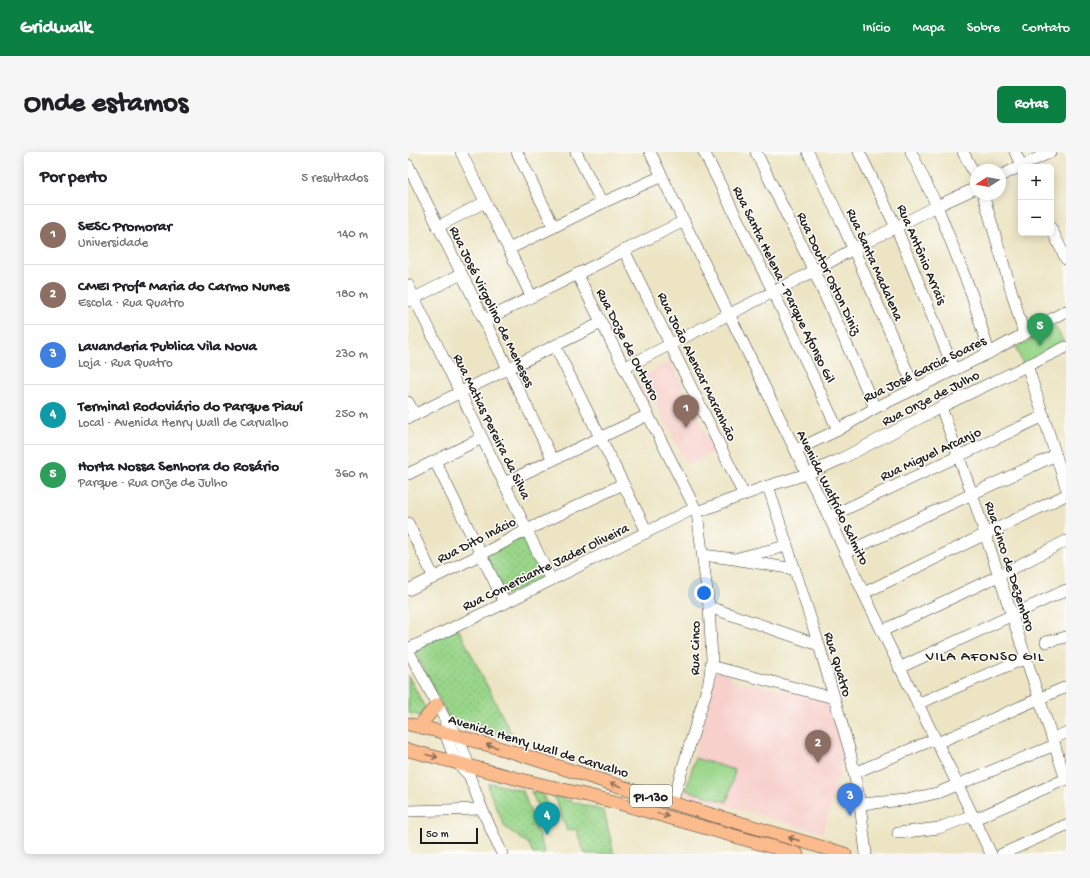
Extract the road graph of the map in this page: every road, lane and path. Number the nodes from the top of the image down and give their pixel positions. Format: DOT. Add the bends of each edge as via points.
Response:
graph roads {
  1 [pos="461,152"];
  2 [pos="517,152"];
  3 [pos="576,152"];
  4 [pos="650,152"];
  5 [pos="704,152"];
  6 [pos="756,152"];
  7 [pos="808,152"];
  8 [pos="859,152"];
  9 [pos="911,152"];
  10 [pos="963,152"];
  11 [pos="1015,152"];
  12 [pos="1050,152"];
  13 [pos="1021,164"];
  14 [pos="1026,164"];
  15 [pos="970,165"];
  16 [pos="408,166"];
  17 [pos="1018,168"];
  18 [pos="1006,173"];
  19 [pos="662,176"];
  20 [pos="411,181"];
  21 [pos="970,191"];
  22 [pos="985,200"];
  23 [pos="485,202"];
  24 [pos="602,202"];
  25 [pos="937,206"];
  26 [pos="684,221"];
  27 [pos="437,227"];
  28 [pos="554,227"];
  29 [pos="896,227"];
  30 [pos="1054,234"];
  31 [pos="509,249"];
  32 [pos="853,249"];
  33 [pos="624,250"];
  34 [pos="1066,259"];
  35 [pos="814,271"];
  36 [pos="461,274"];
  37 [pos="577,274"];
  38 [pos="408,284"];
  39 [pos="773,291"];
  40 [pos="531,296"];
  41 [pos="411,299"];
  42 [pos="1066,311"];
  43 [pos="729,315"];
  44 [pos="485,320"];
  45 [pos="601,323"];
  46 [pos="1024,334"];
  47 [pos="670,345"];
  48 [pos="555,346"];
  49 [pos="1066,347"];
  50 [pos="989,353"];
  51 [pos="1027,366"];
  52 [pos="624,368"];
  53 [pos="508,369"];
  54 [pos="954,370"];
  55 [pos="915,389"];
  56 [pos="460,393"];
  57 [pos="408,402"];
  58 [pos="941,407"];
  59 [pos="875,408"];
  60 [pos="648,415"];
  61 [pos="1044,416"];
  62 [pos="411,417"];
  63 [pos="838,430"];
  64 [pos="482,438"];
  65 [pos="600,438"];
  66 [pos="796,450"];
  67 [pos="1056,455"];
  68 [pos="959,456"];
  69 [pos="553,460"];
  70 [pos="435,461"];
  71 [pos="408,474"];
  72 [pos="807,474"];
  73 [pos="504,483"];
  74 [pos="623,484"];
  75 [pos="768,486"];
  76 [pos="1066,487"];
  77 [pos="972,494"];
  78 [pos="744,495"];
  79 [pos="1066,495"];
  80 [pos="696,510"];
  81 [pos="829,517"];
  82 [pos="408,523"];
  83 [pos="527,530"];
  84 [pos="647,532"];
  85 [pos="985,534"];
  86 [pos="1066,541"];
  87 [pos="786,546"];
  88 [pos="845,553"];
  89 [pos="482,554"];
  90 [pos="703,555"];
  91 [pos="734,559"];
  92 [pos="794,569"];
  93 [pos="998,576"];
  94 [pos="434,578"];
  95 [pos="551,580"];
  96 [pos="408,590"];
  97 [pos="1066,590"];
  98 [pos="864,594"];
  99 [pos="505,603"];
  100 [pos="710,607"];
  101 [pos="1011,616"];
  102 [pos="882,631"];
  103 [pos="1066,637"];
  104 [pos="1046,642"];
  105 [pos="819,645"];
  106 [pos="408,650"];
  107 [pos="1026,658"];
  108 [pos="711,666"];
  109 [pos="899,668"];
  110 [pos="1066,687"];
  111 [pos="834,698"];
  112 [pos="1040,698"];
  113 [pos="917,704"];
  114 [pos="437,705"];
  115 [pos="414,725"];
  116 [pos="445,727"];
  117 [pos="1066,733"];
  118 [pos="458,736"];
  119 [pos="936,741"];
  120 [pos="1054,742"];
  121 [pos="408,750"];
  122 [pos="465,768"];
  123 [pos="854,773"];
  124 [pos="585,774"];
  125 [pos="1066,779"];
  126 [pos="544,785"];
  127 [pos="957,785"];
  128 [pos="672,803"];
  129 [pos="860,804"];
  130 [pos="482,809"];
  131 [pos="408,811"];
  132 [pos="974,817"];
  133 [pos="1066,825"];
  134 [pos="898,833"];
  135 [pos="839,853"];
  136 [pos="502,854"];
  137 [pos="797,854"];
  138 [pos="866,854"];
  139 [pos="991,854"];
  140 [pos="1002,854"];
  1 -- 23 [label="street"];
  2 -- 28 [label="street"];
  3 -- 24 [label="street"];
  4 -- 19 [label="street, Avenida Walfrido Salmito"];
  5 -- 39 [label="street, Rua Santa Helena - Parque Afonso Gil"];
  6 -- 35 [label="street, Rua Doutor Oston Diniz"];
  7 -- 32 [label="street, Rua Santa Madalena"];
  8 -- 29 [label="street, Rua Antônio Arrais"];
  9 -- 25 [label="street"];
  10 -- 15 [label="street"];
  11 -- 13 [label="street"];
  12 -- 14 [label="street"];
  16 -- 20 [label="street, Rua José Virgolino de Meneses"];
  17 -- 18 [label="street"];
  19 -- 24 [label="street"];
  19 -- 26 [label="street, Avenida Walfrido Salmito"];
  20 -- 27 [label="street, Rua José Virgolino de Meneses"];
  21 -- 25 [label="street"];
  22 -- 46 [label="street"];
  23 -- 27 [label="street"];
  23 -- 31 [label="street"];
  24 -- 28 [label="street"];
  25 -- 29 [label="street"];
  25 -- 50 [label="street" via="972,295"];
  26 -- 33 [label="street"];
  26 -- 43 [label="street, Avenida Walfrido Salmito"];
  27 -- 36 [label="street, Rua José Virgolino de Meneses"];
  28 -- 31 [label="street"];
  29 -- 32 [label="street"];
  29 -- 54 [label="street, Rua Antônio Arrais"];
  30 -- 34 [label="street"];
  31 -- 40 [label="street"];
  32 -- 35 [label="street"];
  32 -- 55 [label="street, Rua Santa Madalena"];
  33 -- 37 [label="street"];
  33 -- 47 [label="street, Rua João Alencar Maranhão"];
  35 -- 39 [label="street"];
  35 -- 59 [label="street, Rua Doutor Oston Diniz"];
  36 -- 41 [label="street"];
  36 -- 44 [label="street, Rua José Virgolino de Meneses"];
  37 -- 40 [label="street"];
  37 -- 45 [label="street, Rua Doze de Outubro"];
  38 -- 41 [label="street, Rua Matias Pereira da Silva"];
  39 -- 43 [label="street"];
  39 -- 63 [label="street, Rua Santa Helena - Parque Afonso Gil"];
  40 -- 44 [label="street"];
  41 -- 56 [label="street, Rua Matias Pereira da Silva"];
  42 -- 46 [label="street, Rua José Garcia Soares"];
  43 -- 47 [label="street"];
  43 -- 66 [label="street, Avenida Walfrido Salmito"];
  44 -- 53 [label="street, Rua José Virgolino de Meneses"];
  45 -- 48 [label="street"];
  45 -- 52 [label="street, Rua Doze de Outubro"];
  46 -- 50 [label="street, Rua José Garcia Soares"];
  47 -- 52 [label="street"];
  47 -- 78 [label="street, Rua João Alencar Maranhão"];
  48 -- 53 [label="street"];
  48 -- 65 [label="street"];
  49 -- 51 [label="street, Rua Onze de Julho"];
  50 -- 54 [label="street, Rua José Garcia Soares"];
  51 -- 58 [label="street, Rua Onze de Julho"];
  51 -- 61 [label="street"];
  52 -- 60 [label="street, Rua Doze de Outubro"];
  53 -- 56 [label="street"];
  53 -- 69 [label="street, Rua José Virgolino de Meneses"];
  54 -- 55 [label="street, Rua José Garcia Soares"];
  55 -- 59 [label="street, Rua José Garcia Soares"];
  56 -- 62 [label="street"];
  56 -- 64 [label="street, Rua Matias Pereira da Silva"];
  57 -- 62 [label="street"];
  58 -- 68 [label="street, Rua Cinco de Dezembro"];
  58 -- 72 [label="street, Rua Onze de Julho"];
  59 -- 63 [label="street, Rua José Garcia Soares"];
  60 -- 65 [label="street"];
  60 -- 80 [label="street, Rua Doze de Outubro"];
  61 -- 67 [label="street"];
  61 -- 68 [label="street, Rua Miguel Arcanjo"];
  63 -- 66 [label="street, Rua José Garcia Soares"];
  64 -- 70 [label="street"];
  64 -- 73 [label="street, Rua Matias Pereira da Silva"];
  65 -- 69 [label="street"];
  65 -- 74 [label="street"];
  66 -- 72 [label="street, Avenida Walfrido Salmito"];
  67 -- 76 [label="street"];
  67 -- 77 [label="street"];
  68 -- 77 [label="street, Rua Cinco de Dezembro"];
  68 -- 81 [label="street, Rua Miguel Arcanjo"];
  69 -- 73 [label="street"];
  70 -- 71 [label="street"];
  70 -- 89 [label="street"];
  72 -- 75 [label="street, Rua Comerciante Jader Oliveira"];
  72 -- 81 [label="street, Avenida Walfrido Salmito"];
  73 -- 83 [label="street, Rua Matias Pereira da Silva"];
  74 -- 83 [label="street, Rua Dito Inácio"];
  74 -- 84 [label="street"];
  75 -- 78 [label="street, Rua Comerciante Jader Oliveira"];
  75 -- 87 [label="street, Rua Quatro"];
  77 -- 85 [label="street, Rua Cinco de Dezembro"];
  77 -- 88 [label="street"];
  78 -- 80 [label="street, Rua Comerciante Jader Oliveira"];
  79 -- 85 [label="street"];
  80 -- 84 [label="street, Rua Comerciante Jader Oliveira"];
  80 -- 90 [label="street, Rua Cinco"];
  81 -- 88 [label="street, Avenida Walfrido Salmito"];
  82 -- 94 [label="street"];
  83 -- 89 [label="street, Rua Dito Inácio"];
  83 -- 95 [label="street, Rua Matias Pereira da Silva"];
  84 -- 95 [label="street, Rua Comerciante Jader Oliveira"];
  85 -- 93 [label="street, Rua Cinco de Dezembro"];
  85 -- 98 [label="street"];
  86 -- 93 [label="street"];
  87 -- 91 [label="street"];
  87 -- 92 [label="street, Rua Quatro"];
  88 -- 98 [label="street, Avenida Walfrido Salmito"];
  89 -- 94 [label="street, Rua Dito Inácio"];
  89 -- 99 [label="street"];
  90 -- 91 [label="street"];
  90 -- 100 [label="street, Rua Cinco"];
  91 -- 92 [label="street"];
  92 -- 105 [label="street, Rua Quatro"];
  93 -- 101 [label="street, Rua Cinco de Dezembro"];
  93 -- 102 [label="street"];
  94 -- 96 [label="street, Rua Dito Inácio"];
  95 -- 99 [label="street, Rua Comerciante Jader Oliveira"];
  97 -- 101 [label="street"];
  98 -- 102 [label="street, Avenida Walfrido Salmito"];
  99 -- 106 [label="street, Rua Comerciante Jader Oliveira"];
  100 -- 105 [label="street"];
  100 -- 108 [label="street, Rua Cinco"];
  101 -- 107 [label="street, Rua Cinco de Dezembro"];
  101 -- 109 [label="street"];
  102 -- 109 [label="street, Avenida Walfrido Salmito"];
  103 -- 104 [label="street"];
  105 -- 111 [label="street, Rua Quatro"];
  106 -- 114 [label="street"];
  107 -- 112 [label="street, Rua Cinco de Dezembro"];
  107 -- 113 [label="street"];
  108 -- 111 [label="street"];
  108 -- 128 [label="street, Rua Cinco" via="709,682"];
  109 -- 113 [label="street, Avenida Walfrido Salmito"];
  110 -- 112 [label="street"];
  111 -- 123 [label="street, Rua Quatro"];
  112 -- 119 [label="street"];
  112 -- 120 [label="street, Rua Cinco de Dezembro"];
  113 -- 119 [label="street, Avenida Walfrido Salmito"];
  114 -- 115 [label="main road"];
  114 -- 116 [label="street"];
  115 -- 116 [label="main road, Avenida Henry Wall de Carvalho / PI-130"];
  116 -- 118 [label="main road, Avenida Henry Wall de Carvalho / PI-130"];
  116 -- 122 [label="street"];
  117 -- 120 [label="street"];
  118 -- 122 [label="street"];
  124 -- 118 [label="main road, Avenida Henry Wall de Carvalho / PI-130, one-way"];
  119 -- 123 [label="street"];
  119 -- 127 [label="street, Avenida Walfrido Salmito"];
  120 -- 125 [label="street, Rua Cinco de Dezembro"];
  120 -- 127 [label="street"];
  121 -- 122 [label="main road, PI-130, one-way"];
  122 -- 126 [label="main road, PI-130"];
  122 -- 130 [label="street"];
  123 -- 129 [label="street, Rua Quatro"];
  124 -- 126 [label="main road" via="554,771"];
  128 -- 124 [label="main road, Avenida Henry Wall de Carvalho / PI-130, one-way"];
  125 -- 132 [label="street"];
  126 -- 137 [label="main road, PI-130, one-way" via="615,802"];
  127 -- 129 [label="street" via="919,798"];
  127 -- 132 [label="street, Avenida Walfrido Salmito"];
  135 -- 128 [label="main road, Avenida Henry Wall de Carvalho / PI-130, one-way"];
  129 -- 138 [label="street, Rua Quatro"];
  130 -- 131 [label="street"];
  130 -- 136 [label="street"];
  132 -- 134 [label="street" via="939,828"];
  132 -- 139 [label="street, Avenida Walfrido Salmito"];
  133 -- 140 [label="street"];
}
